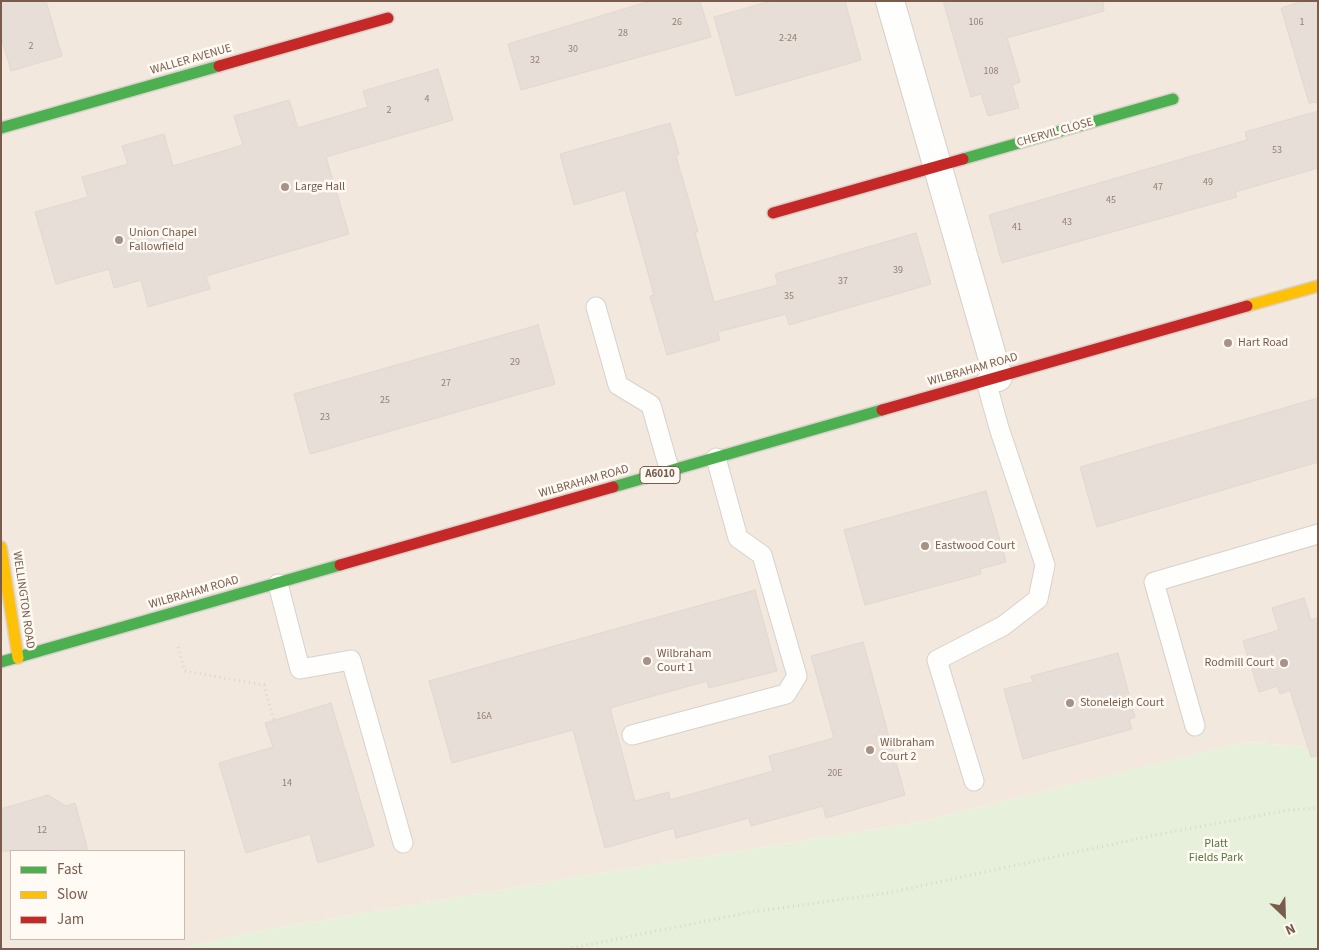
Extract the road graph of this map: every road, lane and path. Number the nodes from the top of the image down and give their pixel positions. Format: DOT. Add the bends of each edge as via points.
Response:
graph roads {
  1 [pos="890,1"];
  2 [pos="388,18"];
  3 [pos="1173,99"];
  4 [pos="1,128"];
  5 [pos="938,166"];
  6 [pos="773,213"];
  7 [pos="1318,286"];
  8 [pos="596,307"];
  9 [pos="992,379"];
  10 [pos="716,458"];
  11 [pos="670,472"];
  12 [pos="1318,534"];
  13 [pos="1,547"];
  14 [pos="278,584"];
  15 [pos="169,615"];
  16 [pos="18,658"];
  17 [pos="1,662"];
  18 [pos="274,720"];
  19 [pos="1195,726"];
  20 [pos="632,734"];
  21 [pos="974,781"];
  22 [pos="1318,808"];
  23 [pos="403,843"];
  24 [pos="567,949"];
  1 -- 5 [label="street"];
  2 -- 4 [label="main road, WALLER AVENUE"];
  3 -- 5 [label="main road, CHERVIL CLOSE"];
  5 -- 6 [label="main road, CHERVIL CLOSE"];
  5 -- 9 [label="street"];
  7 -- 9 [label="main road, WILBRAHAM ROAD / A6010"];
  8 -- 11 [label="lane" via="618,385 651,405"];
  9 -- 10 [label="main road, WILBRAHAM ROAD / A6010"];
  9 -- 21 [label="lane" via="999,428 1045,565 1038,599 1003,626 937,660"];
  10 -- 11 [label="main road, WILBRAHAM ROAD / A6010"];
  10 -- 20 [label="lane" via="738,538 762,555 797,676 786,694"];
  11 -- 14 [label="main road, WILBRAHAM ROAD / A6010"];
  12 -- 19 [label="lane" via="1154,582"];
  13 -- 16 [label="main road, WELLINGTON ROAD"];
  14 -- 15 [label="main road, WILBRAHAM ROAD / A6010"];
  14 -- 23 [label="lane" via="300,669 351,660"];
  15 -- 16 [label="main road, WILBRAHAM ROAD / A6010"];
  15 -- 18 [label="path" via="185,671 264,685"];
  16 -- 17 [label="main road, WILBRAHAM ROAD / A6010"];
  22 -- 24 [label="path" via="1289,810 1155,835 888,893 750,912"];
}
